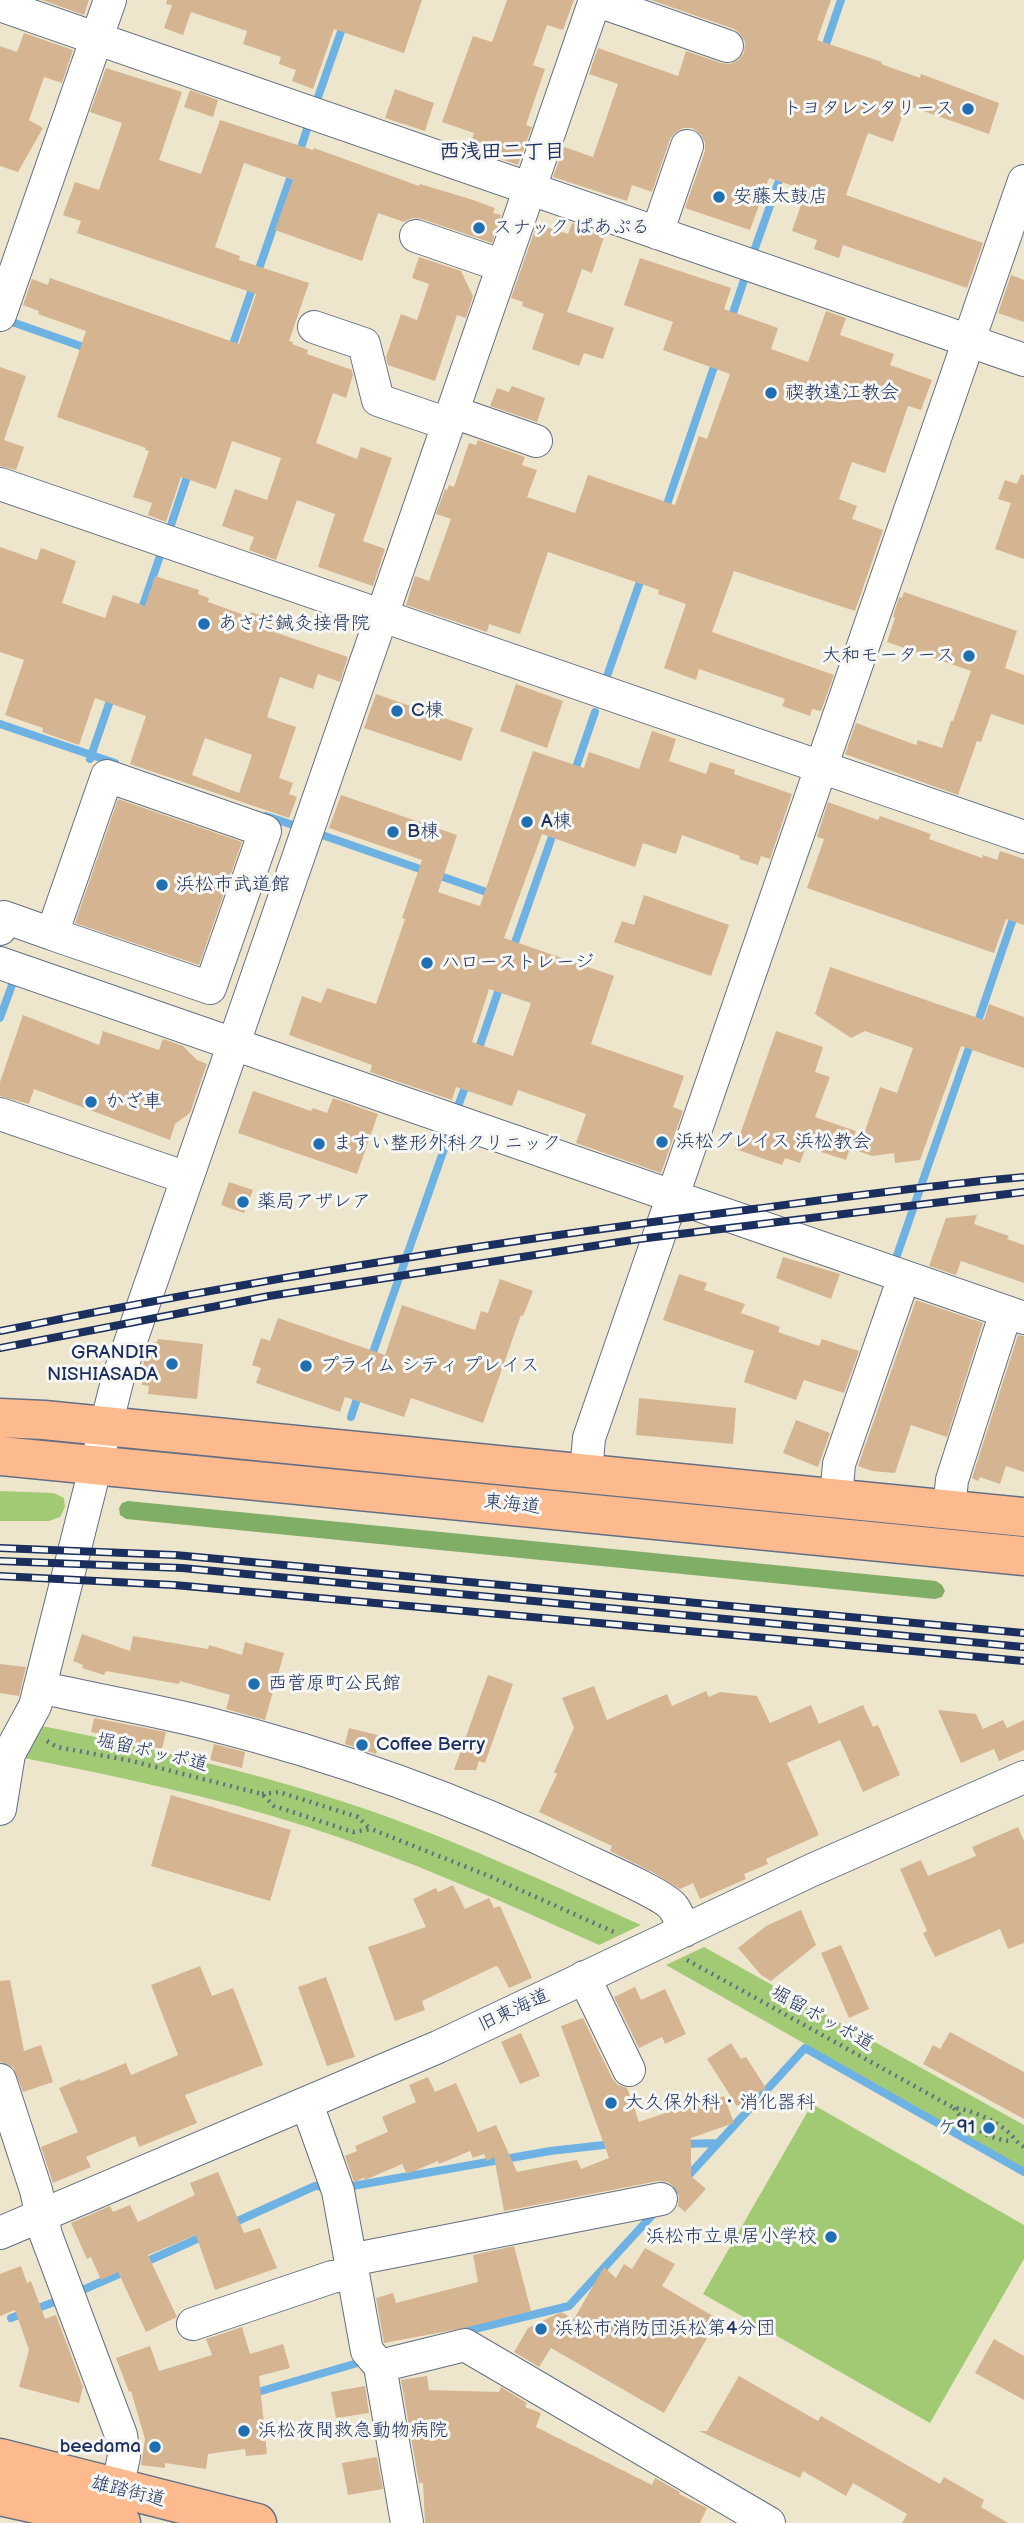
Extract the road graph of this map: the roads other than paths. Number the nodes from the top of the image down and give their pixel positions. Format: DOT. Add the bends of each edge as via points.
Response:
graph roads {
  1 [pos="110,0"];
  2 [pos="595,0"];
  3 [pos="0,5"];
  4 [pos="96,38"];
  5 [pos="727,46"];
  6 [pos="687,146"];
  7 [pos="1024,180"];
  8 [pos="530,188"];
  9 [pos="657,233"];
  10 [pos="416,236"];
  11 [pos="503,266"];
  12 [pos="0,315"];
  13 [pos="314,327"];
  14 [pos="969,341"];
  15 [pos="1024,360"];
  16 [pos="451,418"];
  17 [pos="536,441"];
  18 [pos="0,484"];
  19 [pos="382,616"];
  20 [pos="821,767"];
  21 [pos="1024,837"];
  22 [pos="262,839"];
  23 [pos="300,852"];
  24 [pos="0,929"];
  25 [pos="59,936"];
  26 [pos="1,967"];
  27 [pos="50,981"];
  28 [pos="202,985"];
  29 [pos="188,1028"];
  30 [pos="234,1044"];
  31 [pos="0,1114"];
  32 [pos="187,1178"];
  33 [pos="673,1196"];
  34 [pos="904,1277"];
  35 [pos="1015,1315"];
  36 [pos="0,1418"];
  37 [pos="106,1426"];
  38 [pos="0,1456"];
  39 [pos="97,1464"];
  40 [pos="586,1473"];
  41 [pos="836,1498"];
  42 [pos="949,1510"];
  43 [pos="1024,1517"];
  44 [pos="1024,1556"];
  45 [pos="40,1687"];
  46 [pos="4,1753"];
  47 [pos="1024,1777"];
  48 [pos="0,1810"];
  49 [pos="680,1942"];
  50 [pos="584,1978"];
  51 [pos="629,2070"];
  52 [pos="0,2080"];
  53 [pos="307,2104"];
  54 [pos="662,2199"];
  55 [pos="41,2216"];
  56 [pos="0,2233"];
  57 [pos="352,2267"];
  58 [pos="193,2324"];
  59 [pos="380,2366"];
  60 [pos="0,2458"];
  61 [pos="0,2496"];
  62 [pos="119,2506"];
  63 [pos="767,2522"];
  64 [pos="257,2523"];
  65 [pos="407,2523"];
  1 -- 4 [label="street"];
  2 -- 5 [label="street"];
  2 -- 8 [label="street"];
  3 -- 4 [label="street"];
  4 -- 8 [label="street"];
  4 -- 12 [label="street"];
  6 -- 9 [label="street"];
  7 -- 14 [label="street"];
  8 -- 9 [label="street"];
  8 -- 11 [label="street"];
  9 -- 14 [label="street"];
  10 -- 11 [label="street"];
  11 -- 16 [label="street"];
  13 -- 16 [label="street" via="364,344 378,400"];
  14 -- 15 [label="street"];
  14 -- 20 [label="street"];
  16 -- 17 [label="street"];
  16 -- 19 [label="street"];
  18 -- 19 [label="street"];
  19 -- 20 [label="street"];
  19 -- 23 [label="street"];
  20 -- 21 [label="street"];
  20 -- 33 [label="street"];
  22 -- 23 [label="street"];
  22 -- 25 [label="street" via="265,831 107,776"];
  22 -- 28 [label="street" via="210,988"];
  23 -- 30 [label="street"];
  24 -- 25 [label="street" via="4,917"];
  25 -- 27 [label="street"];
  25 -- 28 [label="street"];
  26 -- 27 [label="street"];
  27 -- 29 [label="street"];
  28 -- 29 [label="street"];
  29 -- 30 [label="street"];
  30 -- 32 [label="street"];
  30 -- 33 [label="street"];
  31 -- 32 [label="street"];
  32 -- 37 [label="street"];
  33 -- 34 [label="street"];
  33 -- 40 [label="street" via="589,1438"];
  34 -- 35 [label="street"];
  34 -- 41 [label="street" via="839,1464"];
  35 -- 42 [label="street" via="952,1480"];
  36 -- 37 [label="main road, 東海道"];
  37 -- 39 [label="street"];
  37 -- 40 [label="main road, 東海道"];
  38 -- 39 [label="main road, 東海道"];
  39 -- 44 [label="main road, 東海道"];
  39 -- 45 [label="street"];
  40 -- 41 [label="main road, 東海道"];
  41 -- 42 [label="main road, 東海道"];
  42 -- 43 [label="main road, 東海道"];
  45 -- 46 [label="street" via="35,1706"];
  45 -- 49 [label="street" via="268,1739 451,1801 672,1905"];
  46 -- 48 [label="street"];
  47 -- 49 [label="street, 旧東海道" via="812,1870"];
  49 -- 50 [label="street, 旧東海道"];
  50 -- 51 [label="street"];
  50 -- 53 [label="street, 旧東海道"];
  52 -- 55 [label="street"];
  53 -- 55 [label="street, 旧東海道"];
  53 -- 57 [label="street" via="338,2191"];
  54 -- 57 [label="street"];
  55 -- 56 [label="street, 旧東海道"];
  55 -- 62 [label="street" via="121,2435 124,2456"];
  57 -- 58 [label="street"];
  57 -- 59 [label="street" via="367,2351"];
  59 -- 63 [label="street" via="465,2345"];
  59 -- 65 [label="street"];
  60 -- 62 [label="main road, 雄踏街道"];
  61 -- 62 [label="main road, 雄踏街道"];
  62 -- 64 [label="main road, 雄踏街道"];
}
